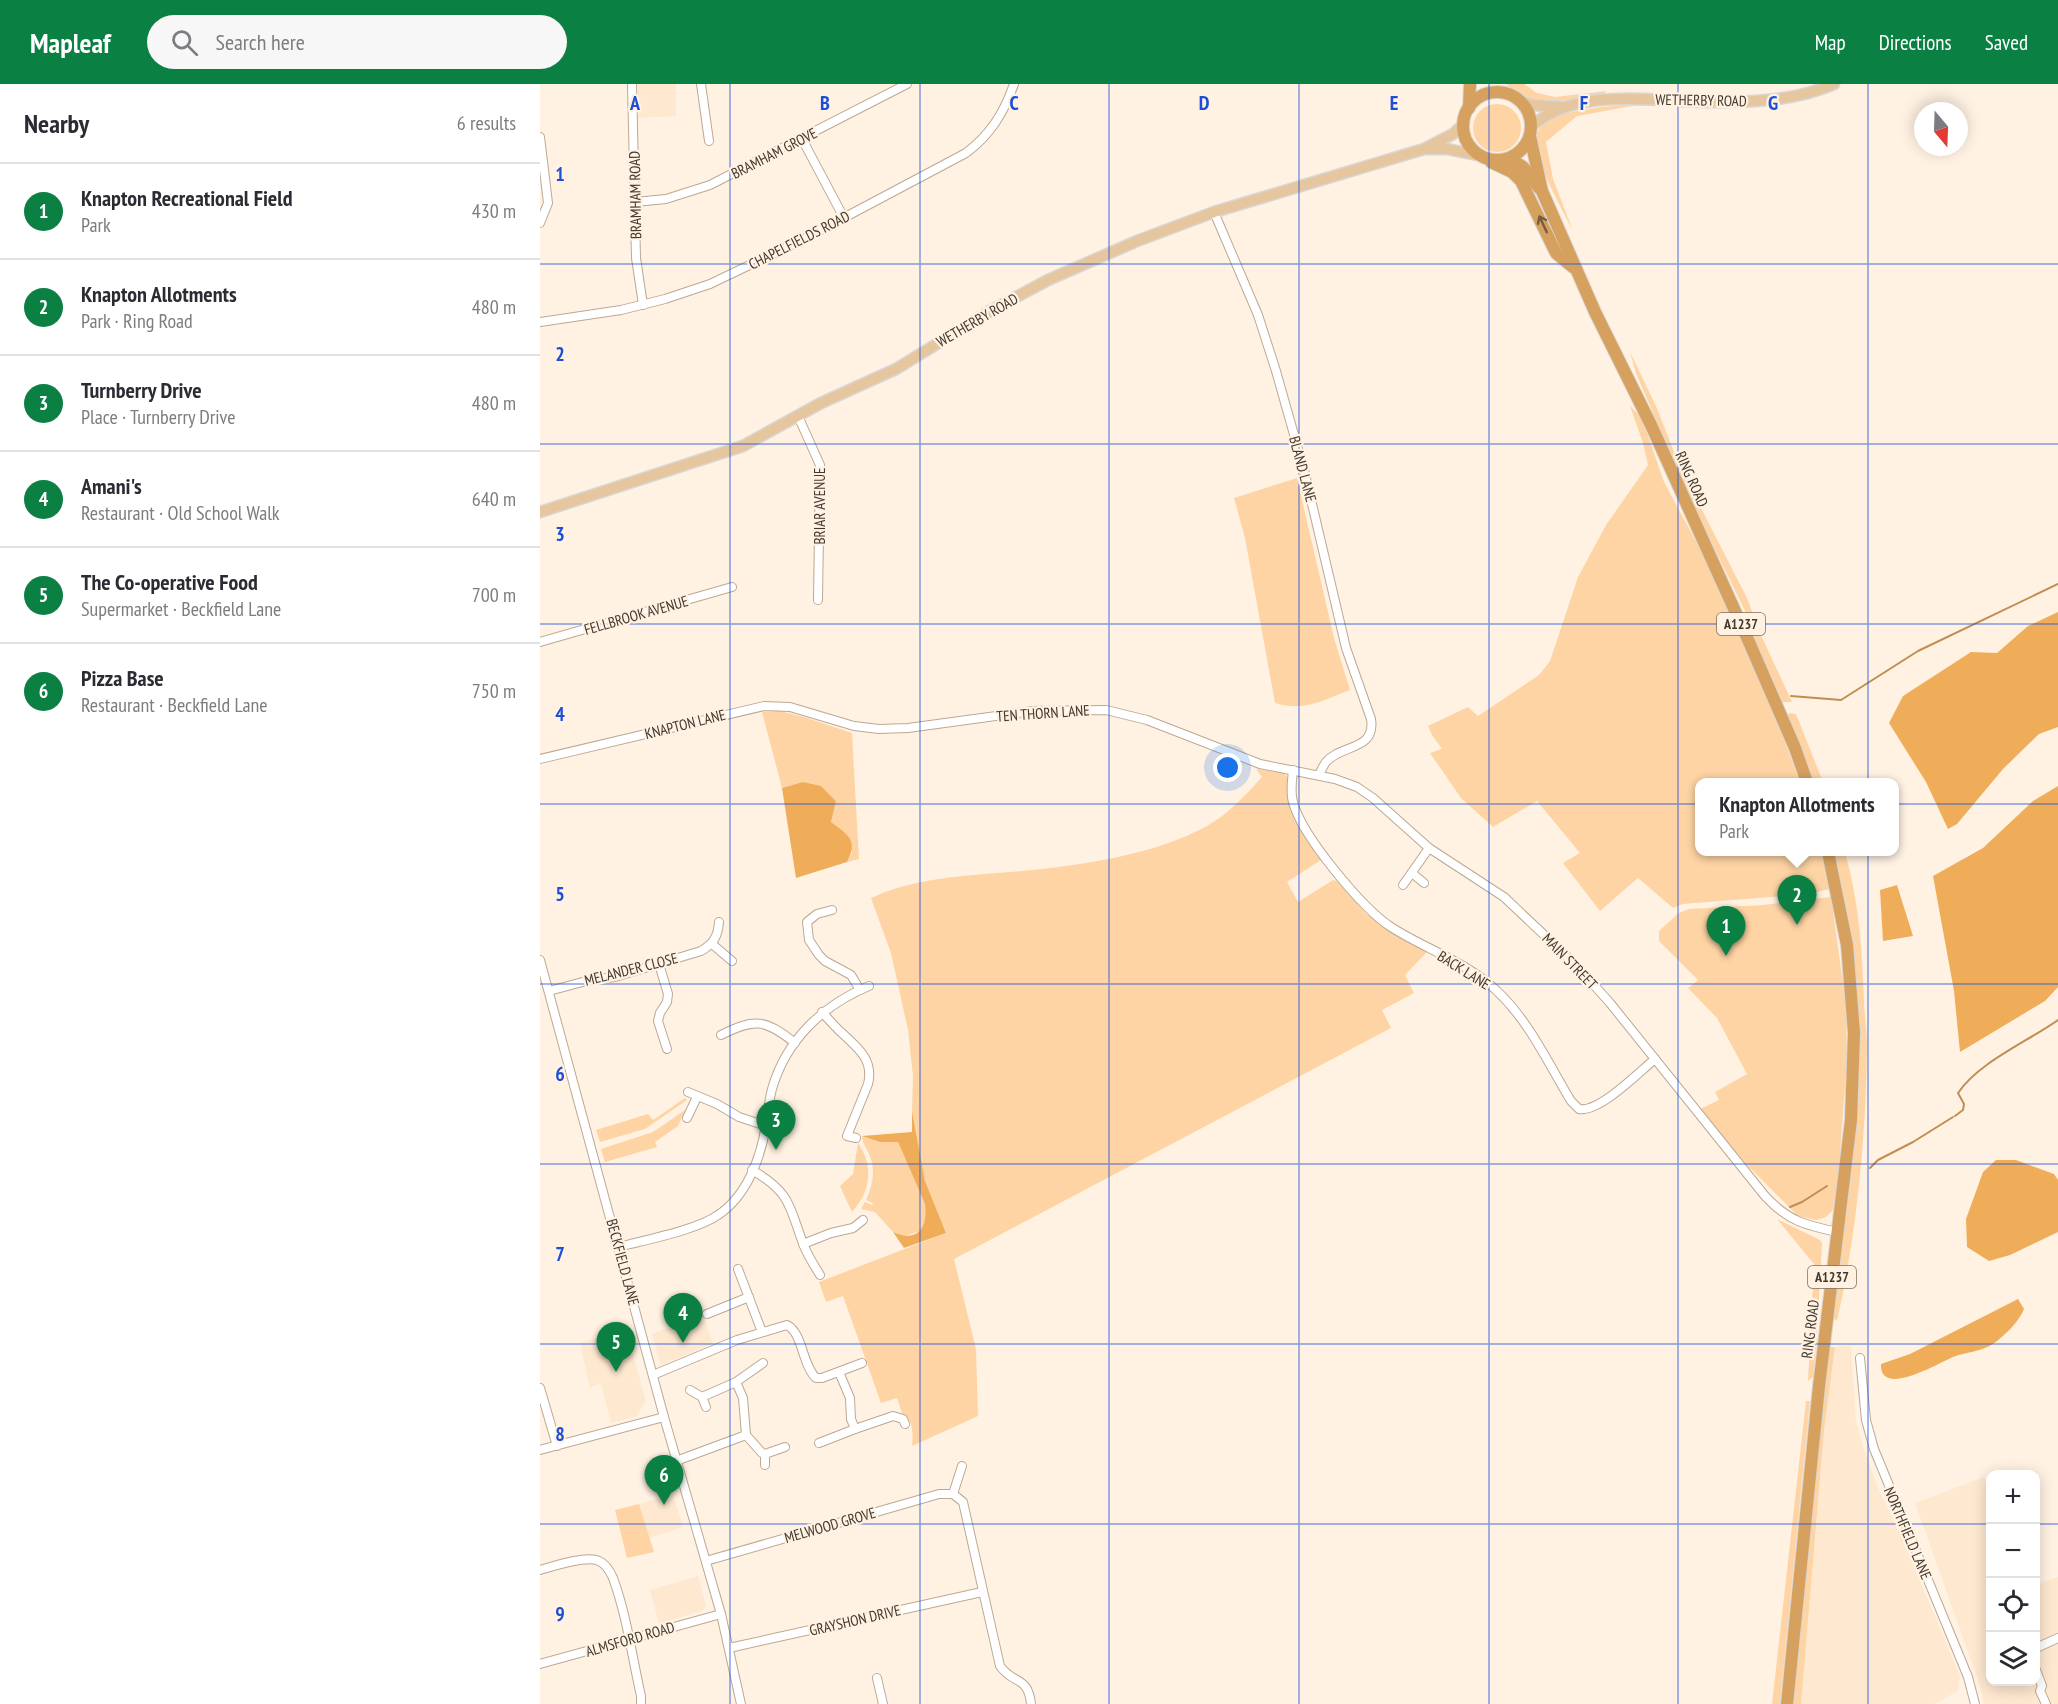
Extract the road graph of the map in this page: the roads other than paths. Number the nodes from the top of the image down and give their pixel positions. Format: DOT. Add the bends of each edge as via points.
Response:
graph roads {
  1 [pos="632,84"];
  2 [pos="701,84"];
  3 [pos="907,84"];
  4 [pos="1014,84"];
  5 [pos="1834,84"];
  6 [pos="1493,87"];
  7 [pos="1470,88"];
  8 [pos="1523,102"];
  9 [pos="1566,107"];
  10 [pos="1469,108"];
  11 [pos="1464,124"];
  12 [pos="1530,132"];
  13 [pos="540,137"];
  14 [pos="802,139"];
  15 [pos="709,141"];
  16 [pos="1424,149"];
  17 [pos="1477,155"];
  18 [pos="1509,158"];
  19 [pos="1542,191"];
  20 [pos="635,202"];
  21 [pos="1214,212"];
  22 [pos="844,218"];
  23 [pos="540,223"];
  24 [pos="1577,270"];
  25 [pos="643,305"];
  26 [pos="540,322"];
  27 [pos="798,416"];
  28 [pos="540,512"];
  29 [pos="732,587"];
  30 [pos="818,600"];
  31 [pos="540,642"];
  32 [pos="829,719"];
  33 [pos="540,759"];
  34 [pos="1249,760"];
  35 [pos="1293,770"];
  36 [pos="1319,776"];
  37 [pos="1805,778"];
  38 [pos="1429,848"];
  39 [pos="1829,856"];
  40 [pos="1412,873"];
  41 [pos="1424,882"];
  42 [pos="1403,885"];
  43 [pos="832,910"];
  44 [pos="719,922"];
  45 [pos="712,944"];
  46 [pos="540,960"];
  47 [pos="732,961"];
  48 [pos="659,964"];
  49 [pos="549,991"];
  50 [pos="822,1012"];
  51 [pos="721,1035"];
  52 [pos="795,1043"];
  53 [pos="667,1049"];
  54 [pos="1655,1059"];
  55 [pos="687,1092"];
  56 [pos="697,1097"];
  57 [pos="687,1118"];
  58 [pos="766,1126"];
  59 [pos="848,1136"];
  60 [pos="752,1170"];
  61 [pos="863,1220"];
  62 [pos="1837,1232"];
  63 [pos="803,1244"];
  64 [pos="618,1247"];
  65 [pos="738,1269"];
  66 [pos="820,1275"];
  67 [pos="749,1297"];
  68 [pos="707,1314"];
  69 [pos="762,1332"];
  70 [pos="1860,1358"];
  71 [pos="862,1363"];
  72 [pos="763,1364"];
  73 [pos="839,1372"];
  74 [pos="653,1375"];
  75 [pos="736,1382"];
  76 [pos="540,1388"];
  77 [pos="690,1390"];
  78 [pos="702,1397"];
  79 [pos="706,1407"];
  80 [pos="664,1418"];
  81 [pos="905,1424"];
  82 [pos="855,1429"];
  83 [pos="746,1435"];
  84 [pos="819,1443"];
  85 [pos="556,1446"];
  86 [pos="785,1447"];
  87 [pos="540,1450"];
  88 [pos="765,1454"];
  89 [pos="676,1461"];
  90 [pos="765,1465"];
  91 [pos="963,1466"];
  92 [pos="954,1494"];
  93 [pos="706,1561"];
  94 [pos="540,1570"];
  95 [pos="982,1592"];
  96 [pos="721,1614"];
  97 [pos="2058,1638"];
  98 [pos="628,1640"];
  99 [pos="2040,1646"];
  100 [pos="729,1648"];
  101 [pos="540,1664"];
  102 [pos="877,1678"];
  103 [pos="2040,1679"];
  104 [pos="641,1704"];
  105 [pos="741,1704"];
  106 [pos="883,1704"];
  107 [pos="1031,1704"];
  108 [pos="1787,1704"];
  109 [pos="1975,1704"];
  110 [pos="2046,1704"];
  1 -- 20 [label="street, BRAMHAM ROAD"];
  2 -- 15 [label="street"];
  3 -- 14 [label="street, BRAMHAM GROVE"];
  4 -- 22 [label="street, CHAPELFIELDS ROAD" via="997,121 975,146"];
  5 -- 9 [label="main road, WETHERBY ROAD" via="1814,93 1760,101 1636,98"];
  6 -- 8 [label="highway"];
  6 -- 10 [label="highway"];
  7 -- 10 [label="highway"];
  8 -- 9 [label="main road, WETHERBY ROAD"];
  8 -- 12 [label="highway"];
  9 -- 12 [label="main road, WETHERBY ROAD" via="1545,117"];
  10 -- 11 [label="highway"];
  11 -- 16 [label="main road, WETHERBY ROAD"];
  11 -- 17 [label="highway" via="1468,142"];
  12 -- 18 [label="highway" via="1522,149"];
  12 -- 19 [label="highway, RING ROAD / A1237"];
  13 -- 23 [label="street" via="548,203"];
  14 -- 20 [label="street, BRAMHAM GROVE" via="694,192"];
  14 -- 22 [label="street"];
  16 -- 17 [label="main road, WETHERBY ROAD"];
  16 -- 21 [label="main road, WETHERBY ROAD"];
  17 -- 18 [label="highway"];
  24 -- 17 [label="highway, one-way" via="1556,253 1521,181"];
  18 -- 19 [label="highway, RING ROAD / A1237"];
  19 -- 24 [label="highway, RING ROAD / A1237"];
  20 -- 25 [label="street, BRAMHAM ROAD" via="636,267"];
  21 -- 27 [label="main road, WETHERBY ROAD" via="1137,240 1048,280 896,369"];
  21 -- 36 [label="street, BLAND LANE" via="1258,315 1276,371 1307,481 1346,648 1371,719 1368,737 1329,759"];
  22 -- 25 [label="street, CHAPELFIELDS ROAD" via="731,275"];
  24 -- 37 [label="highway, RING ROAD / A1237" via="1671,468"];
  25 -- 26 [label="street, CHAPELFIELDS ROAD"];
  27 -- 28 [label="main road, WETHERBY ROAD" via="733,450"];
  27 -- 30 [label="street, BRIAR AVENUE" via="820,465"];
  29 -- 31 [label="street, FELLBROOK AVENUE"];
  32 -- 33 [label="street, KNAPTON LANE" via="790,707 764,706"];
  32 -- 34 [label="street, TEN THORN LANE" via="891,729 1033,711 1106,710 1147,720"];
  34 -- 35 [label="street, MAIN STREET"];
  35 -- 36 [label="street, MAIN STREET"];
  35 -- 54 [label="street, BACK LANE" via="1292,796 1297,812 1358,899 1392,927 1497,990 1523,1020 1579,1109 1586,1110 1604,1101"];
  36 -- 38 [label="street, MAIN STREET" via="1366,793"];
  38 -- 40 [label="street"];
  38 -- 54 [label="street, MAIN STREET" via="1490,886 1520,911 1596,987"];
  39 -- 62 [label="highway, RING ROAD / A1237" via="1847,945 1854,1033 1851,1120"];
  40 -- 41 [label="street"];
  40 -- 42 [label="street"];
  43 -- 50 [label="street" via="804,920 809,940 825,961 865,988"];
  44 -- 45 [label="street"];
  45 -- 47 [label="street"];
  45 -- 48 [label="street, MELANDER CLOSE"];
  46 -- 49 [label="street, BECKFIELD LANE"];
  48 -- 49 [label="street, MELANDER CLOSE"];
  48 -- 53 [label="street" via="668,994 658,1021"];
  49 -- 64 [label="street, BECKFIELD LANE"];
  50 -- 52 [label="street"];
  50 -- 59 [label="street" via="862,1053 869,1070 868,1084"];
  51 -- 52 [label="street" via="733,1033 741,1024 758,1023 771,1026"];
  52 -- 58 [label="street" via="772,1089"];
  54 -- 62 [label="street, MAIN STREET" via="1780,1212 1806,1225"];
  55 -- 56 [label="street"];
  56 -- 57 [label="street"];
  56 -- 58 [label="street"];
  58 -- 60 [label="street"];
  60 -- 63 [label="street" via="774,1184 788,1202"];
  60 -- 64 [label="street" via="740,1194 719,1215"];
  61 -- 63 [label="street" via="854,1228"];
  62 -- 108 [label="highway, RING ROAD / A1237"];
  63 -- 66 [label="street"];
  64 -- 74 [label="street, BECKFIELD LANE"];
  65 -- 67 [label="street"];
  67 -- 68 [label="street"];
  67 -- 69 [label="street"];
  69 -- 73 [label="street" via="787,1325 816,1378"];
  69 -- 74 [label="street"];
  70 -- 109 [label="street, NORTHFIELD LANE" via="1866,1420 1874,1449 1968,1677"];
  71 -- 73 [label="street"];
  72 -- 75 [label="street"];
  73 -- 82 [label="street" via="850,1398"];
  74 -- 80 [label="street, BECKFIELD LANE"];
  75 -- 78 [label="street"];
  75 -- 83 [label="street" via="742,1393"];
  76 -- 85 [label="street"];
  77 -- 78 [label="street"];
  78 -- 79 [label="street"];
  80 -- 85 [label="street"];
  80 -- 89 [label="street, BECKFIELD LANE"];
  81 -- 82 [label="street" via="903,1419 892,1416"];
  82 -- 84 [label="street"];
  83 -- 88 [label="street"];
  83 -- 89 [label="street"];
  85 -- 87 [label="street"];
  86 -- 88 [label="street"];
  88 -- 90 [label="street"];
  89 -- 93 [label="street, BECKFIELD LANE"];
  91 -- 92 [label="street"];
  92 -- 93 [label="street, MELWOOD GROVE" via="939,1494"];
  92 -- 95 [label="street" via="963,1502"];
  93 -- 96 [label="street, BECKFIELD LANE"];
  94 -- 98 [label="street" via="586,1559 598,1560 613,1578"];
  95 -- 100 [label="street, GRAYSHON DRIVE"];
  95 -- 107 [label="street" via="1000,1666 1026,1686"];
  96 -- 98 [label="street, ALMSFORD ROAD"];
  96 -- 100 [label="street, BECKFIELD LANE"];
  97 -- 99 [label="street"];
  98 -- 101 [label="street, ALMSFORD ROAD"];
  98 -- 104 [label="street"];
  100 -- 105 [label="street, BECKFIELD LANE"];
  102 -- 106 [label="street"];
  103 -- 110 [label="street"];
}
